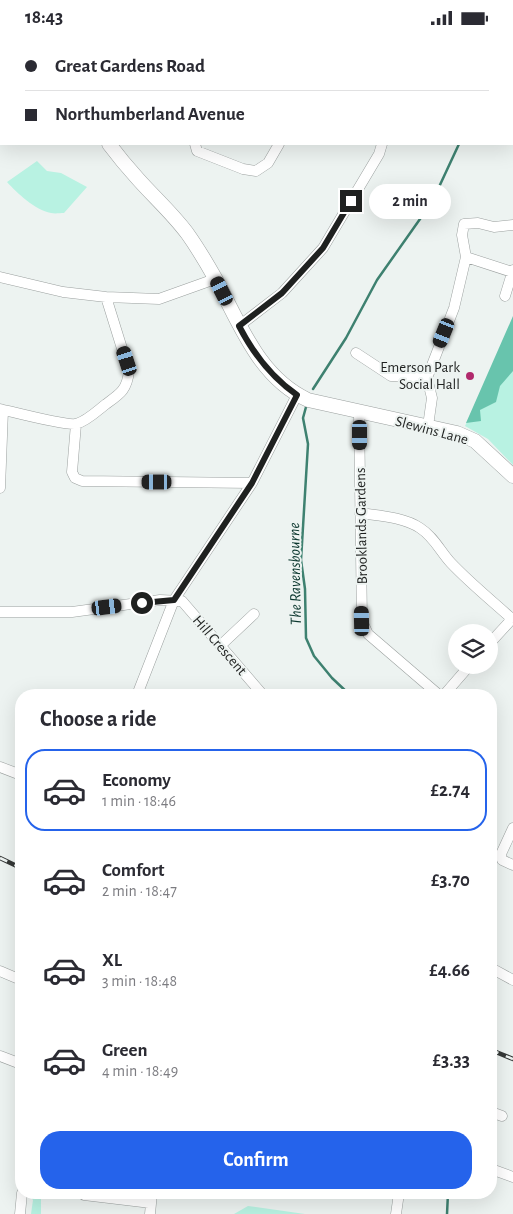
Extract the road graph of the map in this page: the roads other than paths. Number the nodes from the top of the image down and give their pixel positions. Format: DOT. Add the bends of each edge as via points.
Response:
graph roads {
  1 [pos="110,145"];
  2 [pos="195,145"];
  3 [pos="278,145"];
  4 [pos="382,145"];
  5 [pos="513,225"];
  6 [pos="466,257"];
  7 [pos="513,271"];
  8 [pos="0,277"];
  9 [pos="215,279"];
  10 [pos="505,296"];
  11 [pos="106,297"];
  12 [pos="239,326"];
  13 [pos="356,353"];
  14 [pos="426,378"];
  15 [pos="297,395"];
  16 [pos="1,409"];
  17 [pos="360,412"];
  18 [pos="76,424"];
  19 [pos="428,426"];
  20 [pos="513,476"];
  21 [pos="252,483"];
  22 [pos="0,488"];
  23 [pos="360,513"];
  24 [pos="174,600"];
  25 [pos="0,612"];
  26 [pos="254,614"];
  27 [pos="512,618"];
  28 [pos="498,634"];
  29 [pos="221,645"];
  30 [pos="462,674"];
  31 [pos="139,689"];
  32 [pos="258,689"];
  33 [pos="432,689"];
  34 [pos="449,689"];
  35 [pos="0,767"];
  36 [pos="15,773"];
  37 [pos="513,827"];
  38 [pos="513,865"];
  39 [pos="0,971"];
  40 [pos="497,971"];
  41 [pos="15,977"];
  42 [pos="513,980"];
  43 [pos="0,1056"];
  44 [pos="15,1062"];
  45 [pos="497,1114"];
  46 [pos="502,1116"];
  47 [pos="497,1171"];
  48 [pos="513,1177"];
  49 [pos="21,1199"];
  50 [pos="118,1199"];
  51 [pos="398,1199"];
  52 [pos="151,1203"];
  53 [pos="20,1214"];
  54 [pos="396,1214"];
  1 -- 9 [label="street, Slewins Lane" via="186,232"];
  2 -- 3 [label="street" via="197,151 256,171 268,163"];
  4 -- 12 [label="street" via="323,248 282,293"];
  5 -- 6 [label="street" via="464,224 462,235"];
  6 -- 7 [label="street"];
  6 -- 14 [label="street" via="454,308"];
  7 -- 10 [label="street"];
  8 -- 11 [label="street" via="63,292"];
  9 -- 11 [label="street" via="159,299"];
  9 -- 12 [label="street, Slewins Lane"];
  11 -- 18 [label="street" via="127,361 128,382 123,392"];
  12 -- 15 [label="street, Slewins Lane" via="266,367"];
  13 -- 14 [label="street" via="391,376"];
  14 -- 19 [label="street" via="432,398"];
  15 -- 17 [label="street, Slewins Lane"];
  15 -- 21 [label="street"];
  16 -- 18 [label="street"];
  16 -- 22 [label="street"];
  17 -- 19 [label="street, Slewins Lane"];
  17 -- 23 [label="street, Brooklands Gardens"];
  18 -- 21 [label="street" via="72,471 75,479"];
  19 -- 20 [label="street, Slewins Lane" via="475,441"];
  21 -- 24 [label="street"];
  23 -- 27 [label="street" via="420,527 466,578"];
  23 -- 33 [label="street, Brooklands Gardens" via="364,628"];
  24 -- 25 [label="street" via="72,612"];
  24 -- 29 [label="street, Hill Crescent" via="182,601"];
  24 -- 31 [label="street"];
  26 -- 29 [label="street"];
  27 -- 28 [label="street"];
  29 -- 32 [label="street, Hill Crescent"];
  30 -- 34 [label="street"];
  35 -- 36 [label="street"];
  37 -- 38 [label="street" via="501,853 502,860"];
  39 -- 41 [label="street"];
  40 -- 42 [label="street"];
  43 -- 44 [label="street"];
  45 -- 46 [label="street"];
  47 -- 48 [label="street"];
  49 -- 53 [label="street"];
  50 -- 52 [label="street"];
  51 -- 54 [label="street"];
}
